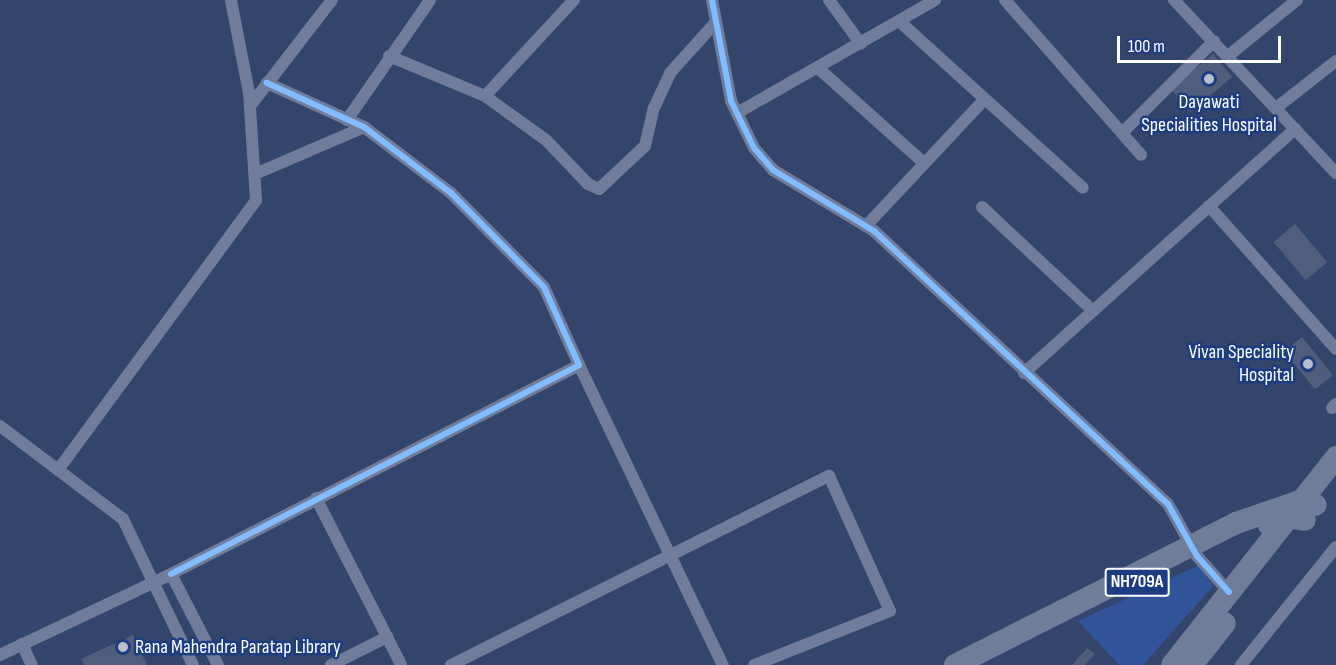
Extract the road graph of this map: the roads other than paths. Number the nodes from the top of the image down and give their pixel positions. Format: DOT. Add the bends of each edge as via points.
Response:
graph roads {
  1 [pos="231,0"];
  2 [pos="332,0"];
  3 [pos="430,0"];
  4 [pos="574,0"];
  5 [pos="712,0"];
  6 [pos="829,0"];
  7 [pos="935,0"];
  8 [pos="1005,0"];
  9 [pos="1174,0"];
  10 [pos="1297,0"];
  11 [pos="899,21"];
  12 [pos="716,22"];
  13 [pos="1214,41"];
  14 [pos="861,44"];
  15 [pos="389,56"];
  16 [pos="1228,56"];
  17 [pos="1336,61"];
  18 [pos="818,68"];
  19 [pos="267,83"];
  20 [pos="485,96"];
  21 [pos="985,99"];
  22 [pos="250,105"];
  23 [pos="1276,108"];
  24 [pos="737,113"];
  25 [pos="347,120"];
  26 [pos="364,127"];
  27 [pos="1295,129"];
  28 [pos="1122,133"];
  29 [pos="1141,155"];
  30 [pos="924,163"];
  31 [pos="1336,173"];
  32 [pos="255,174"];
  33 [pos="1083,188"];
  34 [pos="1209,206"];
  35 [pos="982,207"];
  36 [pos="866,225"];
  37 [pos="1092,311"];
  38 [pos="1336,350"];
  39 [pos="579,365"];
  40 [pos="1024,373"];
  41 [pos="0,426"];
  42 [pos="1336,457"];
  43 [pos="58,470"];
  44 [pos="1336,479"];
  45 [pos="316,498"];
  46 [pos="1302,511"];
  47 [pos="1336,547"];
  48 [pos="1194,550"];
  49 [pos="670,555"];
  50 [pos="171,574"];
  51 [pos="152,581"];
  52 [pos="1229,592"];
  53 [pos="387,637"];
  54 [pos="1017,637"];
  55 [pos="22,645"];
  56 [pos="0,655"];
  57 [pos="32,665"];
  58 [pos="193,665"];
  59 [pos="218,665"];
  60 [pos="331,665"];
  61 [pos="401,665"];
  62 [pos="451,665"];
  63 [pos="723,665"];
  64 [pos="754,665"];
  65 [pos="955,665"];
  66 [pos="975,665"];
  67 [pos="1172,665"];
  68 [pos="1192,665"];
  69 [pos="1241,665"];
  1 -- 22 [label="street"];
  2 -- 19 [label="street"];
  3 -- 15 [label="street"];
  4 -- 20 [label="street"];
  5 -- 12 [label="street"];
  6 -- 14 [label="street"];
  7 -- 11 [label="street"];
  8 -- 28 [label="street"];
  9 -- 13 [label="street"];
  10 -- 16 [label="street"];
  11 -- 14 [label="street"];
  11 -- 21 [label="street"];
  12 -- 20 [label="street" via="670,73 654,108 645,146 599,189 588,184 546,140"];
  12 -- 24 [label="street"];
  13 -- 16 [label="street"];
  13 -- 28 [label="street"];
  14 -- 18 [label="street"];
  15 -- 20 [label="street"];
  15 -- 25 [label="street"];
  16 -- 23 [label="street"];
  17 -- 23 [label="street"];
  18 -- 24 [label="street"];
  18 -- 30 [label="street"];
  19 -- 22 [label="street"];
  19 -- 25 [label="street"];
  21 -- 30 [label="street"];
  21 -- 33 [label="street"];
  22 -- 32 [label="street"];
  23 -- 27 [label="street"];
  24 -- 36 [label="street" via="754,148 773,170"];
  25 -- 26 [label="street"];
  26 -- 32 [label="street"];
  26 -- 39 [label="street" via="452,193 504,242 544,287"];
  27 -- 31 [label="street"];
  27 -- 34 [label="street"];
  28 -- 29 [label="street"];
  30 -- 36 [label="street"];
  32 -- 43 [label="street" via="256,200"];
  34 -- 37 [label="street"];
  34 -- 38 [label="street"];
  35 -- 37 [label="street"];
  36 -- 40 [label="street"];
  37 -- 40 [label="street"];
  39 -- 45 [label="street"];
  39 -- 49 [label="street"];
  40 -- 48 [label="street" via="1168,504"];
  41 -- 43 [label="street"];
  42 -- 46 [label="highway, NH709A"];
  43 -- 51 [label="street" via="123,519"];
  44 -- 46 [label="highway"];
  45 -- 50 [label="street"];
  45 -- 53 [label="street"];
  46 -- 48 [label="highway, NH709A"];
  46 -- 52 [label="highway"];
  46 -- 68 [label="highway"];
  47 -- 69 [label="street"];
  48 -- 52 [label="street"];
  48 -- 54 [label="highway, NH709A"];
  49 -- 62 [label="street"];
  49 -- 63 [label="street"];
  49 -- 64 [label="street" via="830,476 890,611"];
  50 -- 51 [label="street"];
  50 -- 59 [label="street"];
  51 -- 55 [label="street"];
  51 -- 58 [label="street"];
  52 -- 67 [label="highway"];
  53 -- 60 [label="street"];
  53 -- 61 [label="street"];
  54 -- 65 [label="highway, NH709A"];
  54 -- 66 [label="highway, NH709A"];
  55 -- 56 [label="street"];
  55 -- 57 [label="street"];
}
